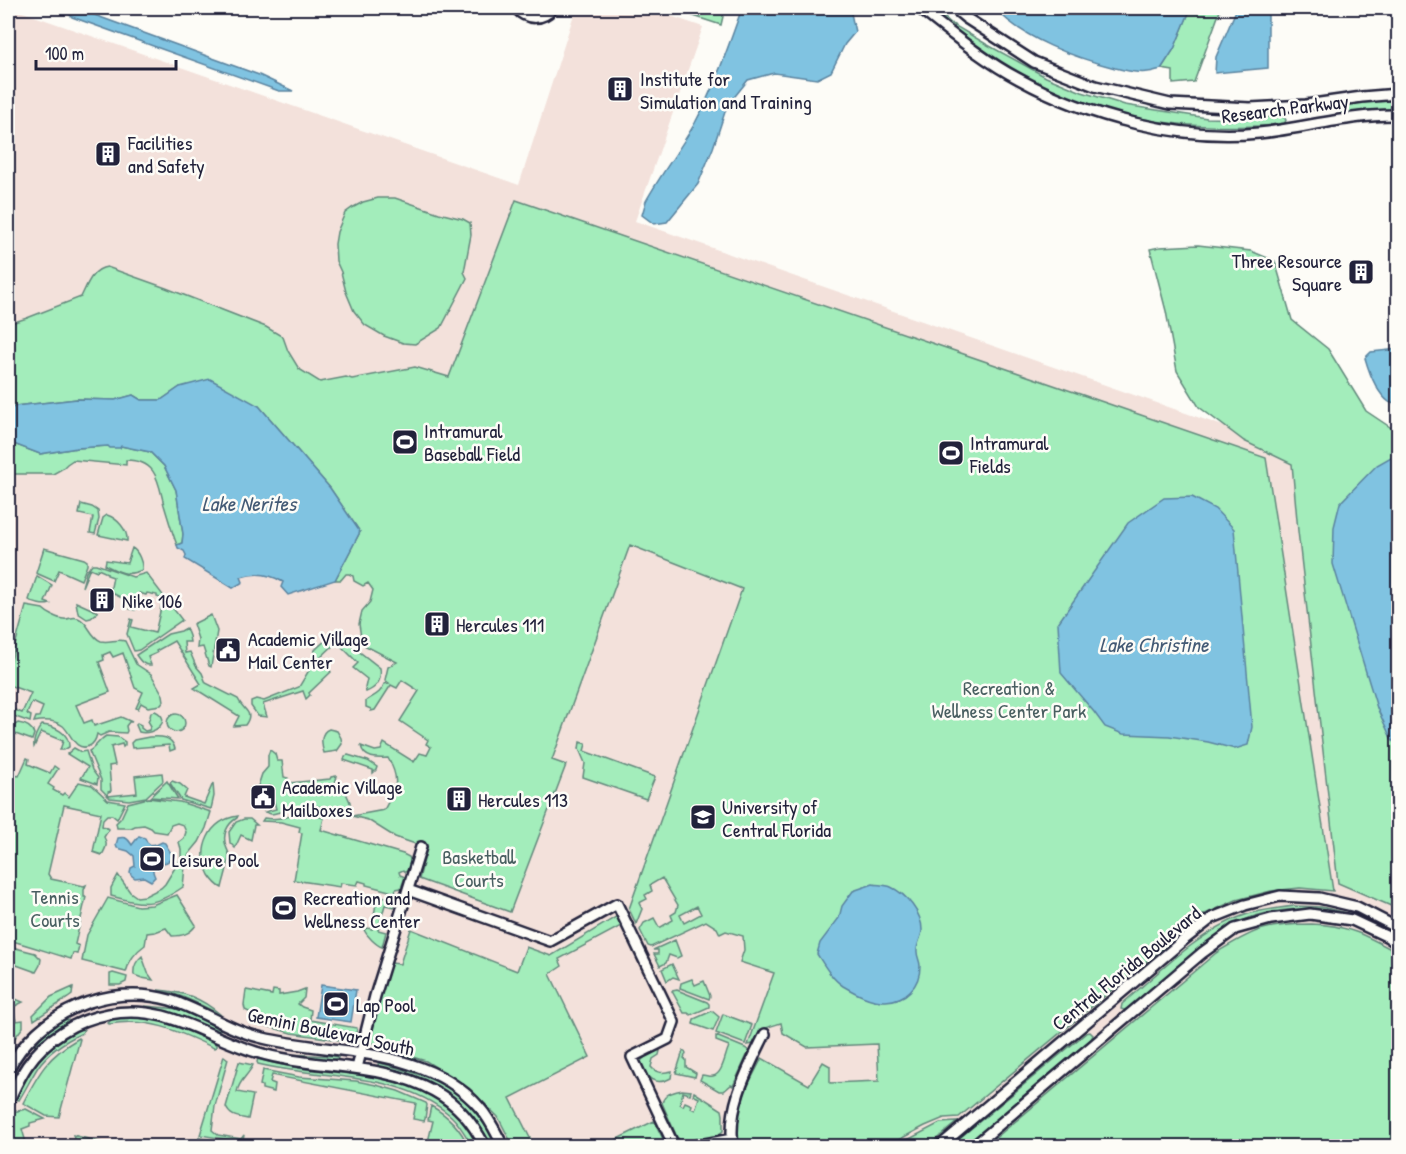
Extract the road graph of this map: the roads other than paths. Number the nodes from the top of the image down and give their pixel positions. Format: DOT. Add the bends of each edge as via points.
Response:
graph roads {
  1 [pos="516,8"];
  2 [pos="554,8"];
  3 [pos="919,8"];
  4 [pos="954,8"];
  5 [pos="1398,94"];
  6 [pos="1398,115"];
  7 [pos="421,847"];
  8 [pos="408,890"];
  9 [pos="1398,928"];
  10 [pos="1398,944"];
  11 [pos="240,1030"];
  12 [pos="765,1034"];
  13 [pos="236,1046"];
  14 [pos="360,1053"];
  15 [pos="9,1068"];
  16 [pos="357,1068"];
  17 [pos="22,1074"];
  18 [pos="8,1102"];
  19 [pos="732,1143"];
  20 [pos="485,1146"];
  21 [pos="503,1146"];
  22 [pos="674,1146"];
  23 [pos="694,1146"];
  24 [pos="939,1146"];
  25 [pos="974,1146"];
  1 -- 2 [label="street" via="524,15 538,18"];
  3 -- 6 [label="street, Research Parkway" via="963,44 1018,79 1071,103 1131,122 1214,135 1259,133 1377,114"];
  4 -- 5 [label="street, Research Parkway" via="1034,62 1095,86 1170,104 1250,108"];
  7 -- 8 [label="street"];
  8 -- 14 [label="street"];
  8 -- 22 [label="street" via="550,941 617,904 674,1022 668,1039 632,1057"];
  9 -- 24 [label="street, Central Florida Boulevard" via="1357,907 1319,898 1280,896 1212,918"];
  10 -- 25 [label="street, Central Florida Boulevard" via="1352,920 1310,914 1235,929 1202,952"];
  11 -- 13 [label="street"];
  11 -- 14 [label="street, Gemini Boulevard South" via="295,1045"];
  11 -- 15 [label="street, Gemini Boulevard South" via="169,1000 120,995 88,1002 55,1019 33,1036"];
  12 -- 19 [label="street" via="734,1107"];
  13 -- 16 [label="street" via="296,1062"];
  13 -- 17 [label="street" via="158,1014 110,1013 64,1030"];
  14 -- 16 [label="street"];
  14 -- 21 [label="street, Gemini Boulevard South" via="401,1062 450,1082 479,1106"];
  15 -- 17 [label="street"];
  16 -- 20 [label="street" via="411,1082 451,1101 471,1122"];
  17 -- 18 [label="street"];
  19 -- 23 [label="street"];
}
